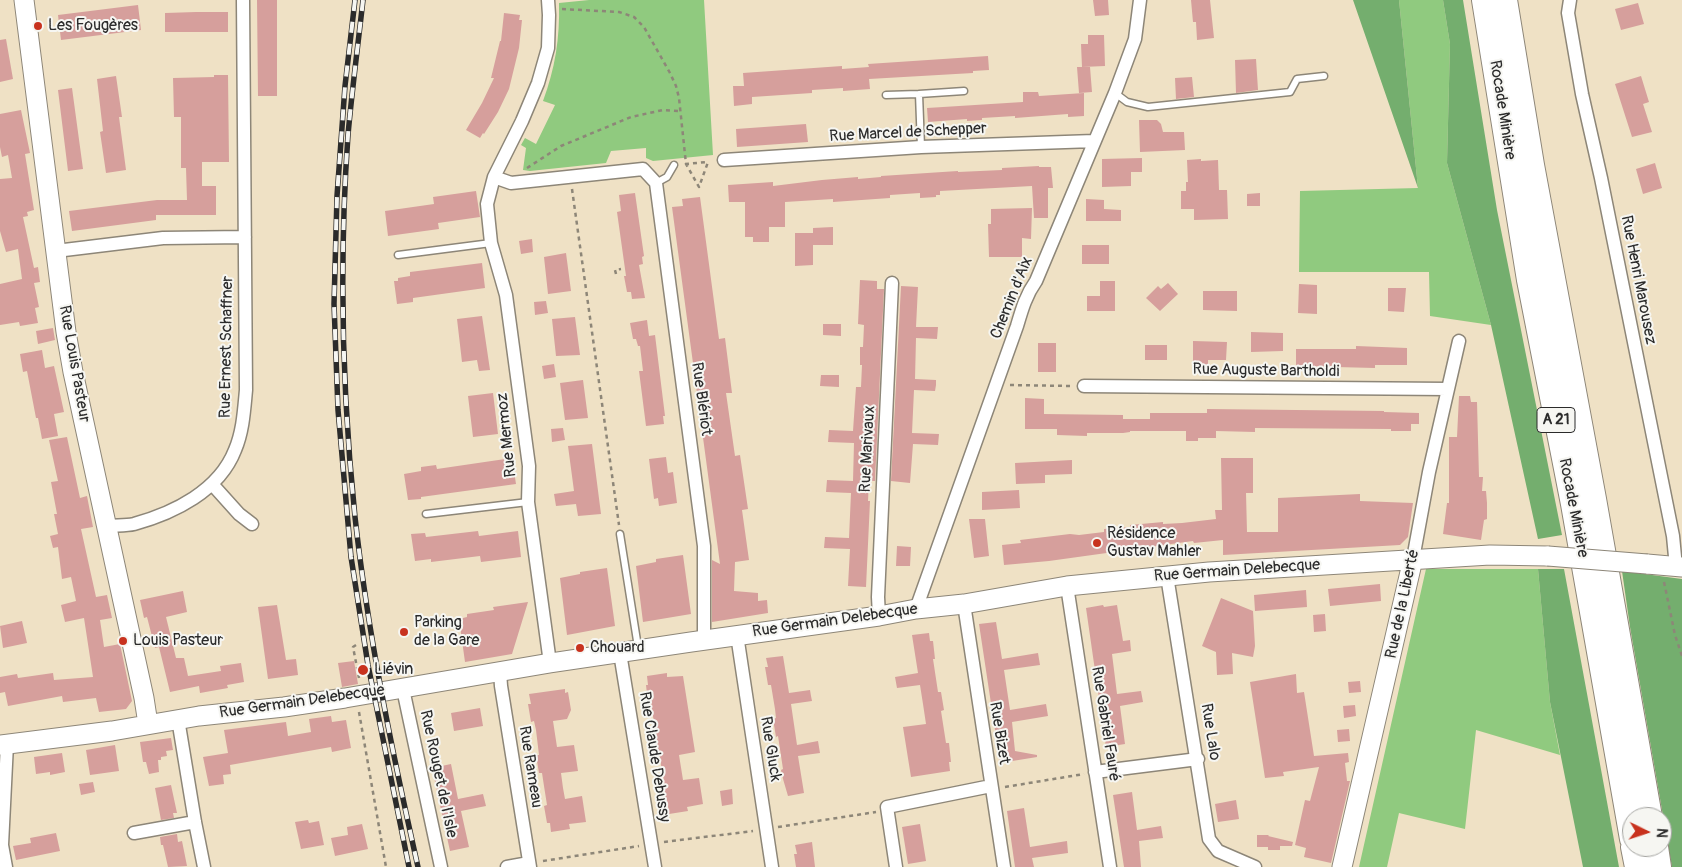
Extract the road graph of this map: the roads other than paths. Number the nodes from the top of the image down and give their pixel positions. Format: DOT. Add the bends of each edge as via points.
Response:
graph roads {
  1 [pos="24,0"];
  2 [pos="243,0"];
  3 [pos="1140,0"];
  4 [pos="1484,0"];
  5 [pos="1505,0"];
  6 [pos="1570,0"];
  7 [pos="548,4"];
  8 [pos="1324,76"];
  9 [pos="964,91"];
  10 [pos="1115,93"];
  11 [pos="919,94"];
  12 [pos="886,95"];
  13 [pos="1094,142"];
  14 [pos="921,147"];
  15 [pos="724,160"];
  16 [pos="674,165"];
  17 [pos="494,177"];
  18 [pos="656,183"];
  19 [pos="245,237"];
  20 [pos="492,243"];
  21 [pos="56,251"];
  22 [pos="398,254"];
  23 [pos="892,283"];
  24 [pos="1459,341"];
  25 [pos="1084,386"];
  26 [pos="1448,389"];
  27 [pos="212,484"];
  28 [pos="528,502"];
  29 [pos="426,514"];
  30 [pos="252,524"];
  31 [pos="108,526"];
  32 [pos="620,534"];
  33 [pos="1413,559"];
  34 [pos="1666,566"];
  35 [pos="1168,576"];
  36 [pos="1067,586"];
  37 [pos="964,604"];
  38 [pos="916,609"];
  39 [pos="879,616"];
  40 [pos="736,636"];
  41 [pos="704,640"];
  42 [pos="639,651"];
  43 [pos="620,653"];
  44 [pos="550,663"];
  45 [pos="500,672"];
  46 [pos="402,689"];
  47 [pos="178,718"];
  48 [pos="148,724"];
  49 [pos="3,744"];
  50 [pos="1198,759"];
  51 [pos="1095,772"];
  52 [pos="991,786"];
  53 [pos="1626,807"];
  54 [pos="1648,807"];
  55 [pos="195,822"];
  56 [pos="134,834"];
  57 [pos="529,865"];
  58 [pos="6,867"];
  59 [pos="204,867"];
  60 [pos="442,867"];
  61 [pos="507,867"];
  62 [pos="655,867"];
  63 [pos="772,867"];
  64 [pos="896,867"];
  65 [pos="1004,867"];
  66 [pos="1110,867"];
  67 [pos="1255,867"];
  68 [pos="1342,867"];
  1 -- 21 [label="street, Rue Louis Pasteur"];
  2 -- 19 [label="street, Rue Ernest Schaffner"];
  3 -- 10 [label="street, Chemin d'Aix" via="1134,38"];
  4 -- 53 [label="highway, Rocade Minière / A 21" via="1529,280 1573,504"];
  5 -- 54 [label="highway, Rocade Minière / A 21"];
  6 -- 34 [label="street, Rue Henri Marousez" via="1568,14 1582,94 1673,536"];
  7 -- 17 [label="street" via="548,48 538,83"];
  8 -- 10 [label="lane" via="1297,79 1290,92 1148,106 1126,102"];
  9 -- 11 [label="lane"];
  10 -- 13 [label="street, Chemin d'Aix"];
  11 -- 12 [label="lane"];
  11 -- 14 [label="lane"];
  13 -- 14 [label="street, Rue Marcel de Schepper"];
  13 -- 38 [label="street, Chemin d'Aix" via="1036,281 1028,292"];
  14 -- 15 [label="street, Rue Marcel de Schepper"];
  16 -- 18 [label="lane" via="667,177"];
  17 -- 18 [label="street" via="511,183 643,169"];
  17 -- 20 [label="street, Rue Mermoz" via="487,204"];
  18 -- 41 [label="street, Rue Blériot" via="704,546"];
  19 -- 21 [label="street" via="163,238"];
  19 -- 27 [label="street, Rue Ernest Schaffner" via="244,421 236,450 226,469"];
  20 -- 22 [label="lane"];
  20 -- 28 [label="street, Rue Mermoz" via="506,296 529,466"];
  21 -- 31 [label="street, Rue Louis Pasteur" via="73,372"];
  23 -- 39 [label="street, Rue Marivaux"];
  24 -- 26 [label="street, Rue de la Liberté"];
  25 -- 26 [label="street, Rue Auguste Bartholdi"];
  26 -- 33 [label="street, Rue de la Liberté"];
  27 -- 30 [label="street"];
  27 -- 31 [label="street, Rue Ernest Schaffner" via="171,511 133,524"];
  28 -- 29 [label="lane"];
  28 -- 44 [label="street, Rue Mermoz"];
  31 -- 48 [label="street, Rue Louis Pasteur"];
  32 -- 42 [label="lane"];
  33 -- 34 [label="street, Rue Germain Delebecque, bridge" via="1532,555"];
  33 -- 35 [label="street, Rue Germain Delebecque"];
  33 -- 68 [label="street, Rue de la Liberté"];
  35 -- 36 [label="street, Rue Germain Delebecque"];
  35 -- 50 [label="street, Rue Lalo"];
  36 -- 37 [label="street, Rue Germain Delebecque"];
  36 -- 51 [label="street, Rue Gabriel Fauré"];
  37 -- 38 [label="street, Rue Germain Delebecque"];
  37 -- 52 [label="street, Rue Bizet"];
  38 -- 39 [label="street, Rue Germain Delebecque"];
  39 -- 40 [label="street, Rue Germain Delebecque"];
  40 -- 41 [label="street, Rue Germain Delebecque"];
  40 -- 63 [label="street, Rue Gluck"];
  41 -- 42 [label="street, Rue Germain Delebecque"];
  42 -- 43 [label="street, Rue Germain Delebecque"];
  43 -- 44 [label="street, Rue Germain Delebecque"];
  43 -- 62 [label="street, Rue Claude Debussy"];
  44 -- 45 [label="street, Rue Germain Delebecque"];
  45 -- 46 [label="street, Rue Germain Delebecque"];
  45 -- 57 [label="street, Rue Rameau"];
  46 -- 47 [label="street, Rue Germain Delebecque" via="284,707"];
  46 -- 60 [label="street, Rue Rouget de l'Isle"];
  47 -- 48 [label="street, Rue Germain Delebecque"];
  47 -- 55 [label="street"];
  48 -- 49 [label="street, Rue Germain Delebecque"];
  49 -- 58 [label="street" via="2,845"];
  50 -- 51 [label="street"];
  50 -- 67 [label="street, Rue Lalo" via="1209,839 1223,855"];
  51 -- 66 [label="street, Rue Gabriel Fauré"];
  52 -- 64 [label="street" via="886,807"];
  52 -- 65 [label="street, Rue Bizet"];
  55 -- 56 [label="street"];
  55 -- 59 [label="street"];
  57 -- 61 [label="street"];
}
